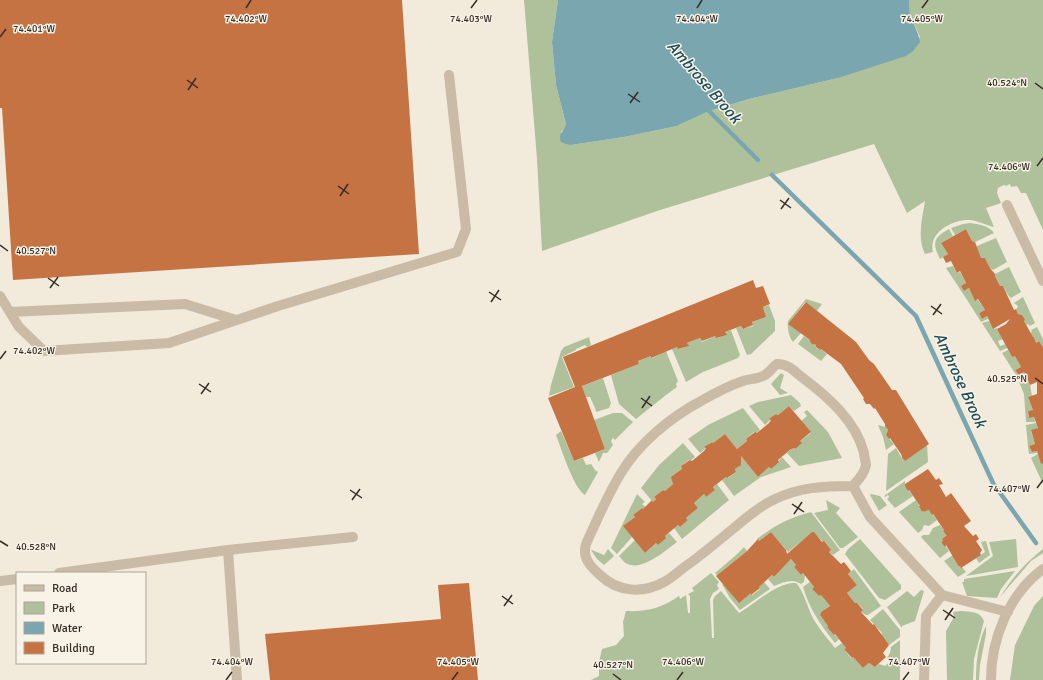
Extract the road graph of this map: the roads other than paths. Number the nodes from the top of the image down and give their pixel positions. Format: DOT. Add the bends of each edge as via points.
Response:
graph roads {
  1 [pos="449,75"];
  2 [pos="1007,206"];
  3 [pos="1043,281"];
  4 [pos="0,296"];
  5 [pos="10,312"];
  6 [pos="236,320"];
  7 [pos="853,486"];
  8 [pos="353,537"];
  9 [pos="228,550"];
  10 [pos="1043,569"];
  11 [pos="66,572"];
  12 [pos="16,579"];
  13 [pos="0,581"];
  14 [pos="942,595"];
  15 [pos="1008,612"];
  16 [pos="237,680"];
  17 [pos="924,680"];
  18 [pos="991,680"];
  1 -- 6 [label="street" via="466,229 457,252"];
  2 -- 3 [label="street"];
  4 -- 5 [label="street"];
  5 -- 6 [label="street" via="185,304"];
  5 -- 6 [label="street" via="19,327 44,351 169,342"];
  7 -- 7 [label="street" via="806,489 772,500 758,508 665,582 654,587 629,590 617,587 606,581 585,558 586,544 611,492 622,472 647,440 660,428 700,402 743,380 764,376 777,364 786,365 821,392 839,409 853,429 862,445 866,464"];
  7 -- 14 [label="street" via="870,517"];
  8 -- 9 [label="street"];
  9 -- 11 [label="street"];
  9 -- 16 [label="street"];
  10 -- 15 [label="street" via="1016,598"];
  12 -- 13 [label="street"];
  14 -- 15 [label="street"];
  14 -- 17 [label="street" via="926,616"];
  15 -- 18 [label="street" via="1002,623 995,650"];
}
